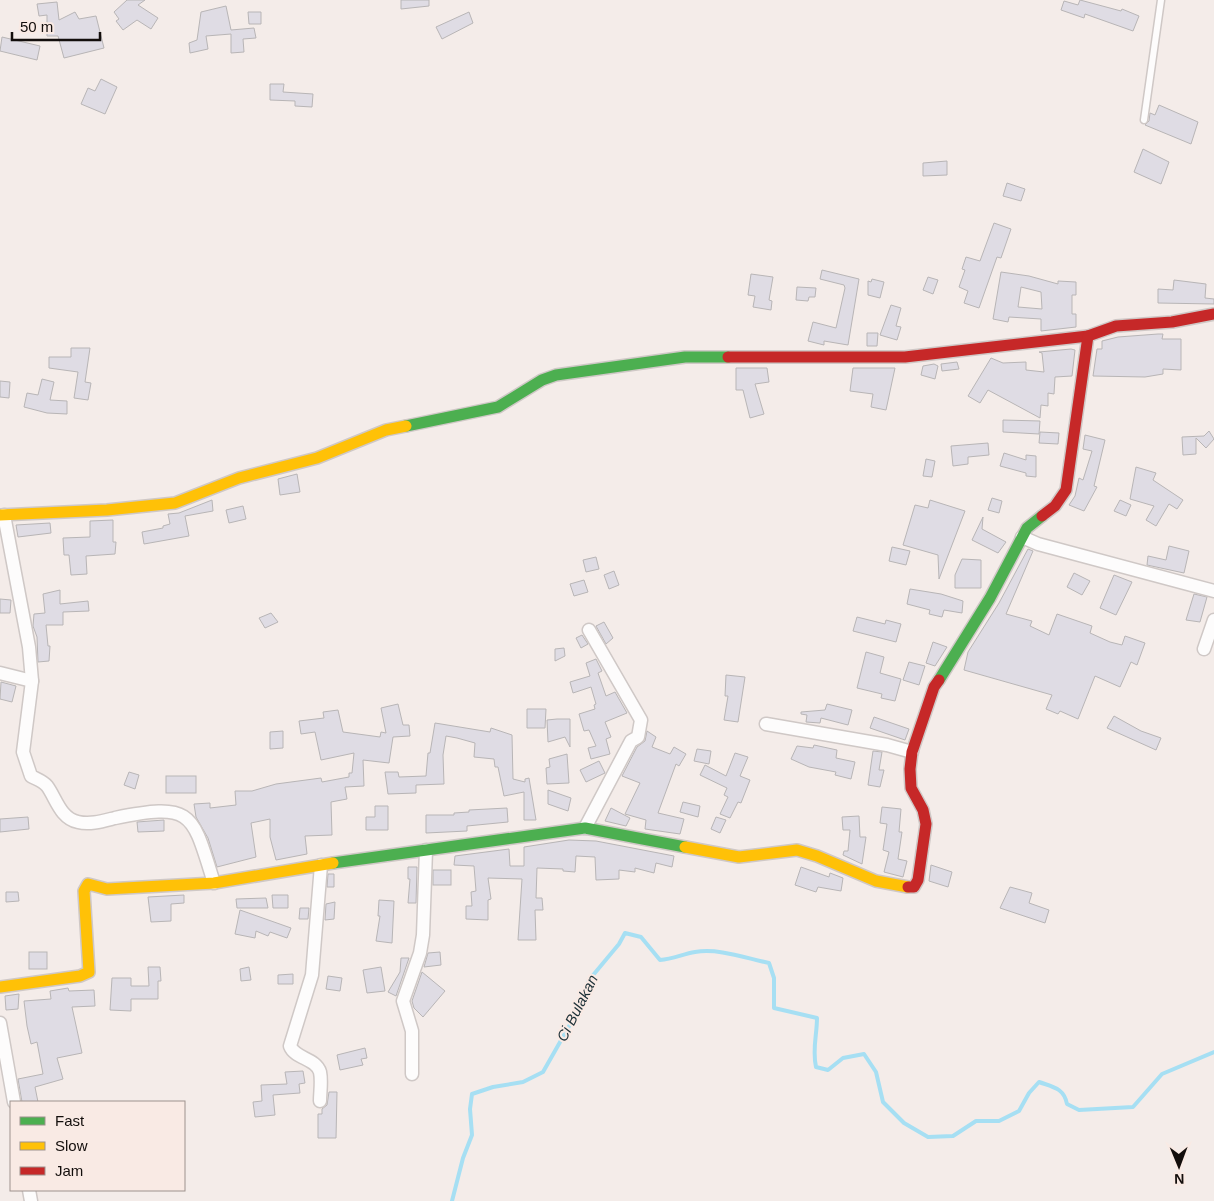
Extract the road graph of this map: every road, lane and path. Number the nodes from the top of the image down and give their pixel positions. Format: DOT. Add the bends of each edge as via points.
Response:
graph roads {
  1 [pos="1160,0"];
  2 [pos="1144,120"];
  3 [pos="1214,314"];
  4 [pos="1088,336"];
  5 [pos="2,515"];
  6 [pos="1022,537"];
  7 [pos="1214,591"];
  8 [pos="1214,620"];
  9 [pos="589,630"];
  10 [pos="1204,649"];
  11 [pos="0,673"];
  12 [pos="32,682"];
  13 [pos="766,724"];
  14 [pos="912,752"];
  15 [pos="585,828"];
  16 [pos="426,850"];
  17 [pos="321,865"];
  18 [pos="214,883"];
  19 [pos="0,987"];
  20 [pos="0,1023"];
  21 [pos="412,1074"];
  22 [pos="14,1101"];
  23 [pos="320,1101"];
  1 -- 2 [label="lane"];
  3 -- 4 [label="street" via="1096,330"];
  4 -- 5 [label="street" via="905,358 685,357 556,375 498,406 386,430 317,458 239,478 175,504"];
  4 -- 6 [label="street" via="1066,490 1055,506 1037,519"];
  5 -- 12 [label="street" via="29,647"];
  6 -- 7 [label="street"];
  6 -- 14 [label="street" via="990,598 934,687"];
  8 -- 10 [label="street"];
  9 -- 15 [label="street" via="641,720 638,737 631,741"];
  11 -- 12 [label="street"];
  12 -- 18 [label="street" via="23,752 31,776 45,784 64,814 83,823 161,811 186,817 198,832"];
  13 -- 14 [label="street" via="887,744"];
  14 -- 15 [label="street" via="911,788 926,824 918,880 914,887 908,889 794,849 738,857"];
  15 -- 16 [label="street"];
  16 -- 17 [label="street"];
  16 -- 21 [label="street" via="424,935 403,1000 412,1032"];
  17 -- 18 [label="street"];
  17 -- 23 [label="street" via="312,975 290,1046 295,1054 317,1066"];
  18 -- 19 [label="street" via="107,889 88,884 84,891 89,972"];
  20 -- 22 [label="street"];
}
